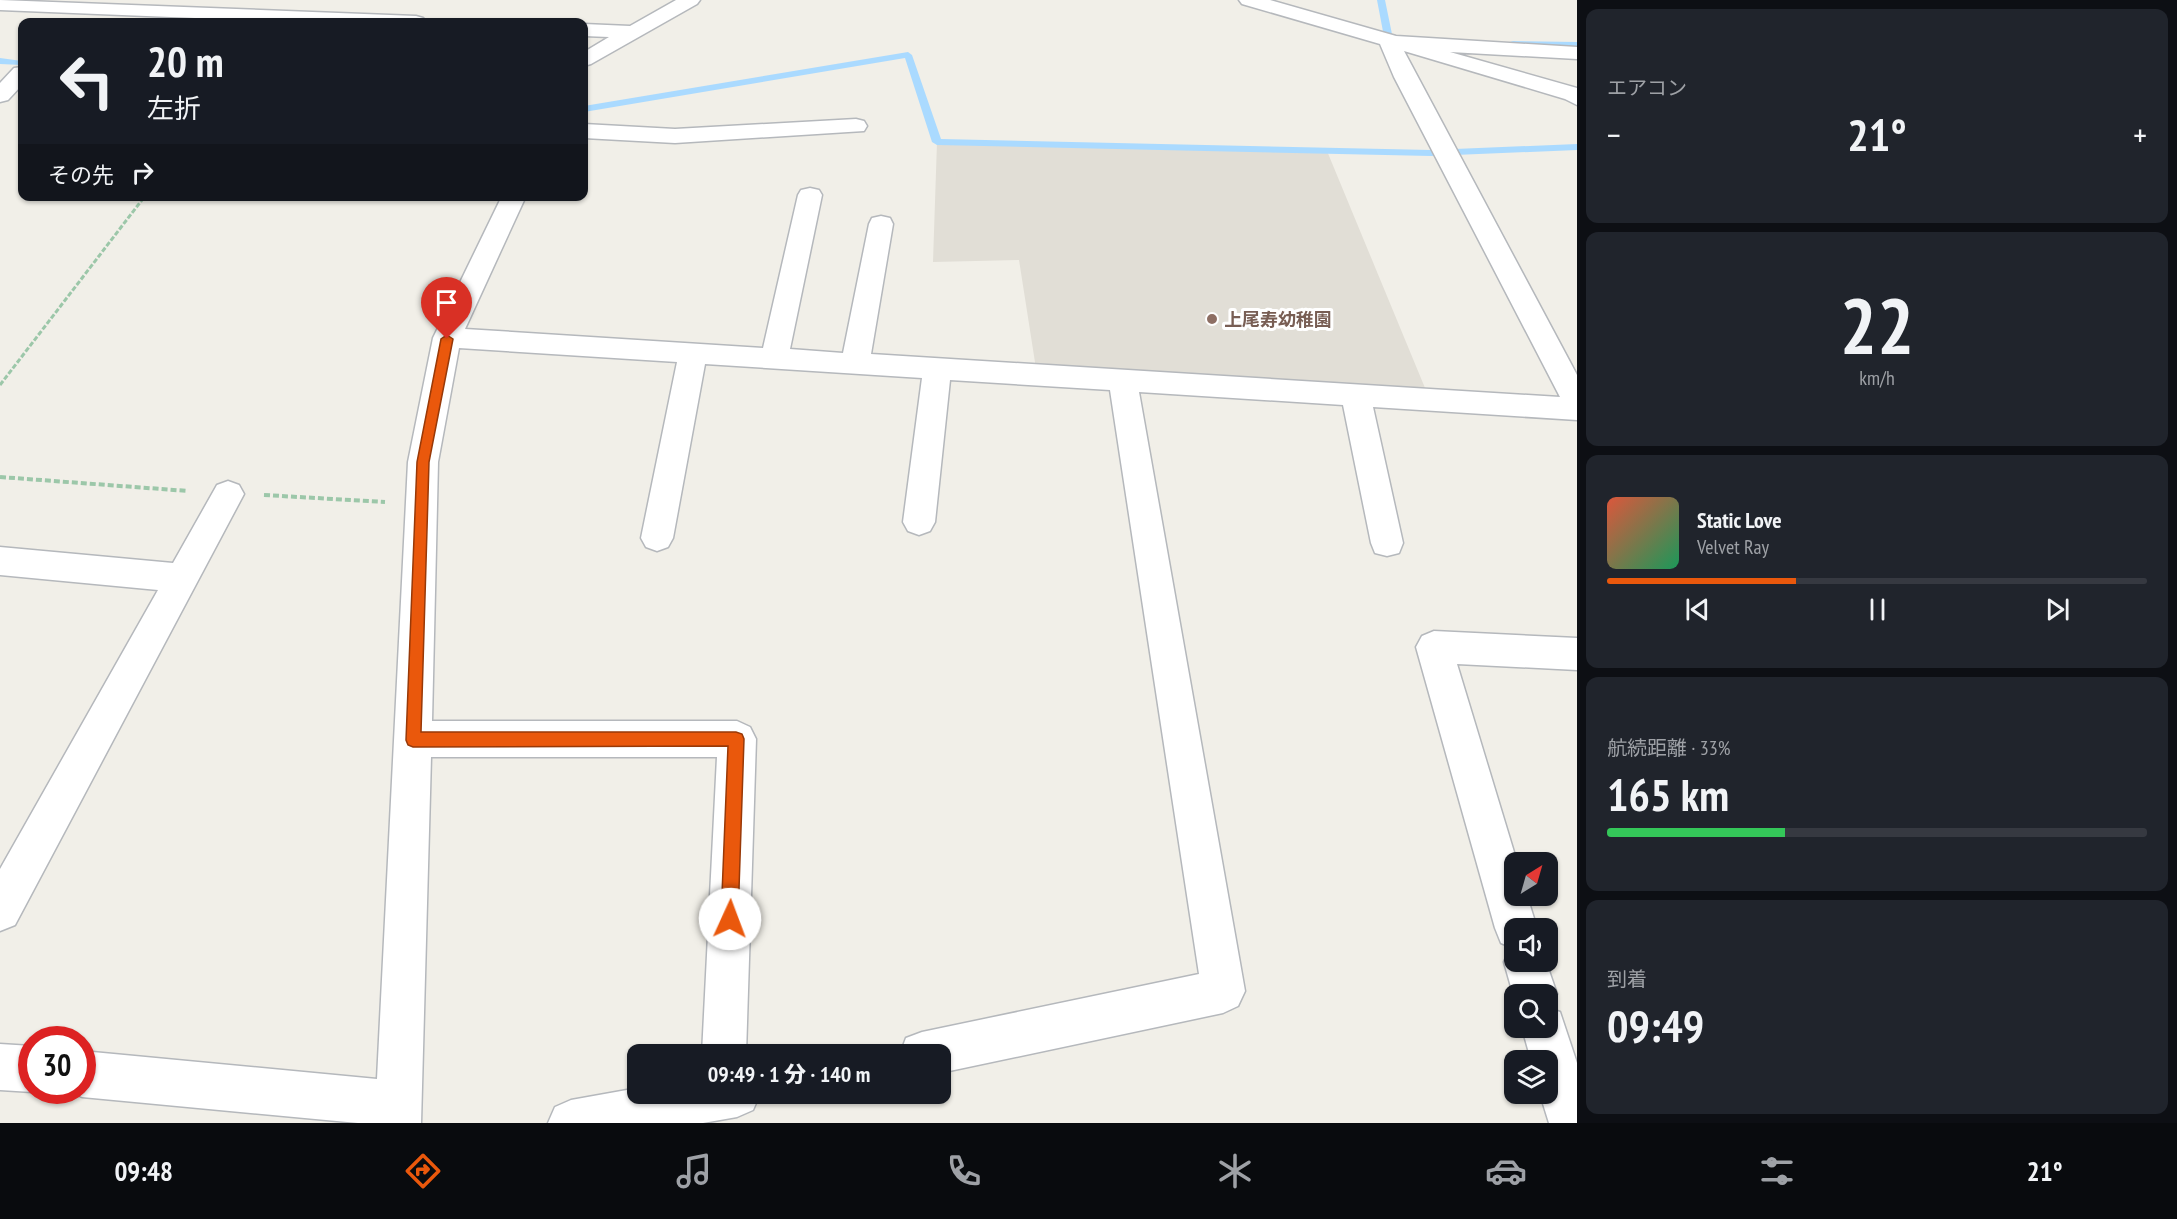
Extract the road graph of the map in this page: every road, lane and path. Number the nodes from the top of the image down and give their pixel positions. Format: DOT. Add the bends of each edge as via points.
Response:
graph roads {
  1 [pos="225,0"];
  2 [pos="690,0"];
  3 [pos="1249,0"];
  4 [pos="48,3"];
  5 [pos="0,4"];
  6 [pos="89,8"];
  7 [pos="209,13"];
  8 [pos="78,18"];
  9 [pos="324,18"];
  10 [pos="588,30"];
  11 [pos="631,32"];
  12 [pos="1389,42"];
  13 [pos="1546,52"];
  14 [pos="1577,53"];
  15 [pos="588,58"];
  16 [pos="18,77"];
  17 [pos="1575,96"];
  18 [pos="0,97"];
  19 [pos="18,99"];
  20 [pos="856,126"];
  21 [pos="588,131"];
  22 [pos="810,195"];
  23 [pos="140,201"];
  24 [pos="512,201"];
  25 [pos="881,224"];
  26 [pos="447,339"];
  27 [pos="693,354"];
  28 [pos="774,359"];
  29 [pos="855,364"];
  30 [pos="937,369"];
  31 [pos="1123,381"];
  32 [pos="0,385"];
  33 [pos="1356,395"];
  34 [pos="1577,402"];
  35 [pos="1577,409"];
  36 [pos="228,494"];
  37 [pos="919,522"];
  38 [pos="657,538"];
  39 [pos="1386,543"];
  40 [pos="0,561"];
  41 [pos="182,578"];
  42 [pos="1577,654"];
  43 [pos="413,740"];
  44 [pos="0,910"];
  45 [pos="1513,918"];
  46 [pos="1547,1038"];
  47 [pos="728,1044"];
  48 [pos="951,1048"];
  49 [pos="0,1066"];
  50 [pos="18,1068"];
  51 [pos="96,1076"];
  52 [pos="649,1104"];
  53 [pos="399,1114"];
  54 [pos="571,1123"];
  55 [pos="1572,1123"];
  1 -- 7 [label="street"];
  2 -- 11 [label="street"];
  3 -- 12 [label="street"];
  4 -- 5 [label="street"];
  4 -- 6 [label="street"];
  6 -- 7 [label="street"];
  6 -- 8 [label="street"];
  7 -- 9 [label="street"];
  10 -- 11 [label="street"];
  11 -- 15 [label="street"];
  12 -- 13 [label="street"];
  12 -- 17 [label="street"];
  12 -- 34 [label="street"];
  13 -- 14 [label="street"];
  13 -- 17 [label="street"];
  16 -- 18 [label="street"];
  18 -- 19 [label="street"];
  20 -- 21 [label="street" via="675,136"];
  22 -- 28 [label="street"];
  23 -- 32 [label="path"];
  24 -- 26 [label="street"];
  25 -- 29 [label="street"];
  26 -- 27 [label="street"];
  26 -- 43 [label="street" via="423,462"];
  27 -- 28 [label="street"];
  27 -- 38 [label="street"];
  28 -- 29 [label="street"];
  29 -- 30 [label="street"];
  30 -- 31 [label="street"];
  30 -- 37 [label="street"];
  31 -- 33 [label="street"];
  31 -- 48 [label="street" via="1223,991"];
  33 -- 35 [label="street"];
  33 -- 39 [label="street"];
  36 -- 41 [label="street"];
  40 -- 41 [label="street"];
  41 -- 44 [label="street"];
  42 -- 45 [label="street" via="1434,647"];
  43 -- 47 [label="street" via="736,739"];
  43 -- 53 [label="street"];
  46 -- 55 [label="street"];
  49 -- 50 [label="street"];
  51 -- 53 [label="street"];
  52 -- 54 [label="street"];
}
